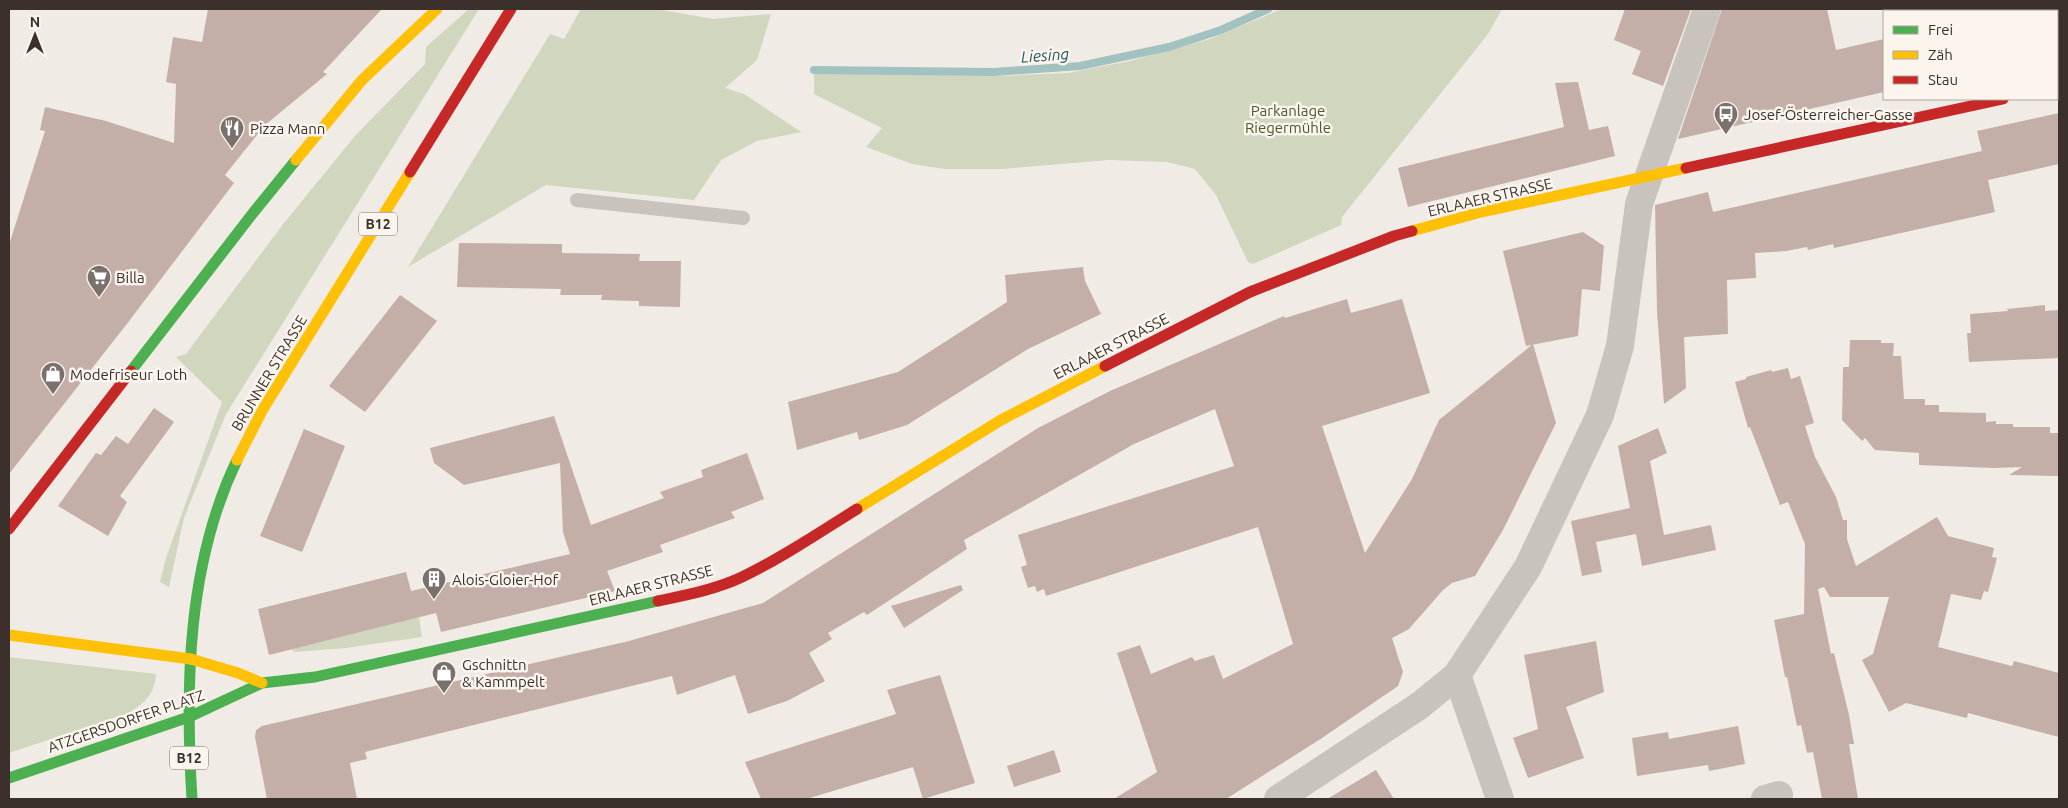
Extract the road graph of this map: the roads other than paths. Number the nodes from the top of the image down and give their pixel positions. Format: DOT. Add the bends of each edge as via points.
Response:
graph roads {
  1 [pos="437,9"];
  2 [pos="511,9"];
  3 [pos="1708,9"];
  4 [pos="1998,100"];
  5 [pos="1648,177"];
  6 [pos="577,200"];
  7 [pos="743,218"];
  8 [pos="9,528"];
  9 [pos="9,635"];
  10 [pos="192,659"];
  11 [pos="1456,675"];
  12 [pos="262,683"];
  13 [pos="189,718"];
  14 [pos="9,778"];
  15 [pos="192,799"];
  16 [pos="1278,799"];
  17 [pos="1500,799"];
  1 -- 8 [label="main road" via="362,80"];
  2 -- 10 [label="main road, BRUNNER STRASSE / B12" via="263,410 234,466 219,500 200,574"];
  3 -- 5 [label="street"];
  4 -- 5 [label="main road, ERLAAER STRASSE"];
  5 -- 11 [label="street" via="1639,204 1620,346 1600,415 1528,567"];
  5 -- 12 [label="main road, ERLAAER STRASSE" via="1481,212 1394,236 1250,292 1001,420 741,578 687,595 435,652 315,678"];
  6 -- 7 [label="lane"];
  9 -- 10 [label="main road"];
  10 -- 12 [label="main road"];
  10 -- 13 [label="main road, BRUNNER STRASSE / B12"];
  11 -- 16 [label="street" via="1419,706"];
  11 -- 17 [label="street"];
  12 -- 13 [label="main road, ATZGERSDORFER PLATZ"];
  13 -- 14 [label="main road, ATZGERSDORFER PLATZ"];
  13 -- 15 [label="main road, BRUNNER STRASSE / B12"];
}
